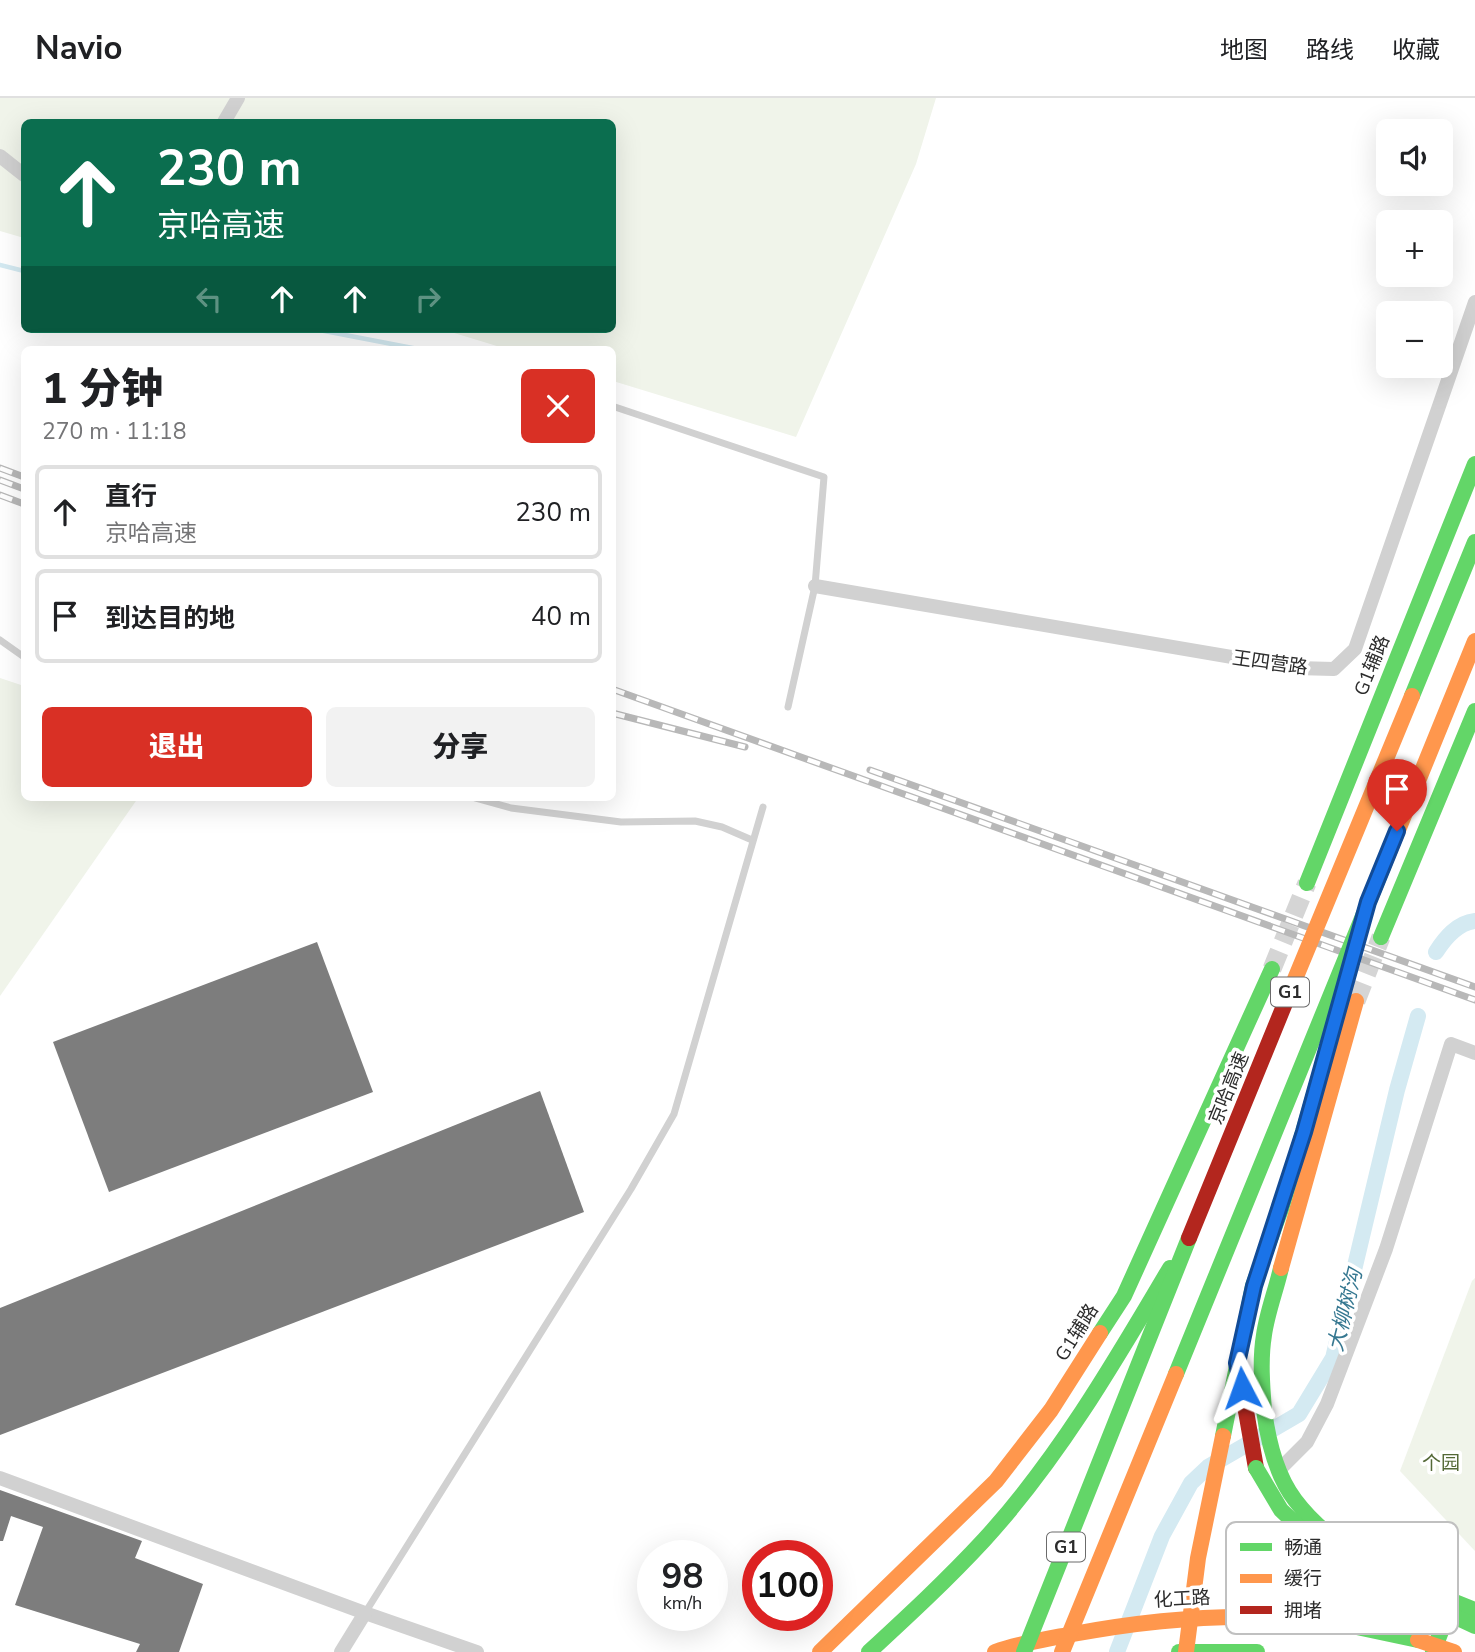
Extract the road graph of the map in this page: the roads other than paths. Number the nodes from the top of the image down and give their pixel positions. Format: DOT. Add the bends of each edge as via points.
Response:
graph roads {
  1 [pos="239,98"];
  2 [pos="226,119"];
  3 [pos="0,156"];
  4 [pos="21,173"];
  5 [pos="1475,302"];
  6 [pos="616,407"];
  7 [pos="1475,464"];
  8 [pos="1475,542"];
  9 [pos="816,586"];
  10 [pos="0,640"];
  11 [pos="1475,641"];
  12 [pos="21,655"];
  13 [pos="788,707"];
  14 [pos="1475,712"];
  15 [pos="486,801"];
  16 [pos="763,807"];
  17 [pos="752,841"];
  18 [pos="1307,883"];
  19 [pos="1368,902"];
  20 [pos="1381,937"];
  21 [pos="1272,969"];
  22 [pos="1356,1001"];
  23 [pos="1475,1053"];
  24 [pos="1193,1228"];
  25 [pos="1237,1363"];
  26 [pos="1276,1463"];
  27 [pos="0,1478"];
  28 [pos="1294,1522"];
  29 [pos="1317,1522"];
  30 [pos="1458,1604"];
  31 [pos="1475,1610"];
  32 [pos="365,1613"];
  33 [pos="1226,1617"];
  34 [pos="1458,1618"];
  35 [pos="1475,1626"];
  36 [pos="1392,1634"];
  37 [pos="1440,1634"];
  38 [pos="341,1652"];
  39 [pos="477,1652"];
  40 [pos="820,1652"];
  41 [pos="869,1652"];
  42 [pos="995,1652"];
  43 [pos="1024,1652"];
  44 [pos="1062,1652"];
  45 [pos="1179,1652"];
  46 [pos="1186,1652"];
  47 [pos="1257,1652"];
  48 [pos="1433,1652"];
  49 [pos="1454,1652"];
  1 -- 2 [label="street"];
  3 -- 4 [label="street"];
  5 -- 9 [label="street, 王四营路" via="1355,649 1334,669 1296,668"];
  6 -- 9 [label="lane" via="824,477"];
  7 -- 18 [label="main road, G1辅路"];
  8 -- 24 [label="main road, 京哈高速 / G1, bridge"];
  9 -- 13 [label="lane"];
  10 -- 12 [label="lane"];
  11 -- 19 [label="main road, G1, bridge"];
  14 -- 20 [label="main road"];
  15 -- 17 [label="lane" via="621,821 695,821"];
  16 -- 17 [label="lane"];
  17 -- 32 [label="lane" via="674,1114"];
  19 -- 25 [label="main road, bridge" via="1304,1132 1254,1286"];
  19 -- 44 [label="main road, G1, bridge"];
  21 -- 40 [label="main road, G1辅路" via="1124,1296 1051,1410 996,1481"];
  22 -- 26 [label="main road" via="1264,1334 1260,1362 1264,1406"];
  23 -- 26 [label="street" via="1451,1044 1386,1249 1327,1404 1307,1442"];
  24 -- 41 [label="main road, bridge" via="1100,1387 1042,1469 985,1539"];
  24 -- 43 [label="main road, 京哈高速 / G1, bridge"];
  25 -- 28 [label="main road, bridge" via="1255,1468"];
  25 -- 46 [label="main road, bridge" via="1198,1558"];
  26 -- 29 [label="main road" via="1295,1499"];
  27 -- 32 [label="street"];
  30 -- 31 [label="main road"];
  32 -- 38 [label="street"];
  32 -- 39 [label="street"];
  33 -- 42 [label="main road, 化工路, bridge" via="1155,1620"];
  34 -- 35 [label="main road, bridge"];
  36 -- 49 [label="main road, 化工路, bridge"];
  37 -- 48 [label="main road"];
  45 -- 47 [label="main road"];
}
